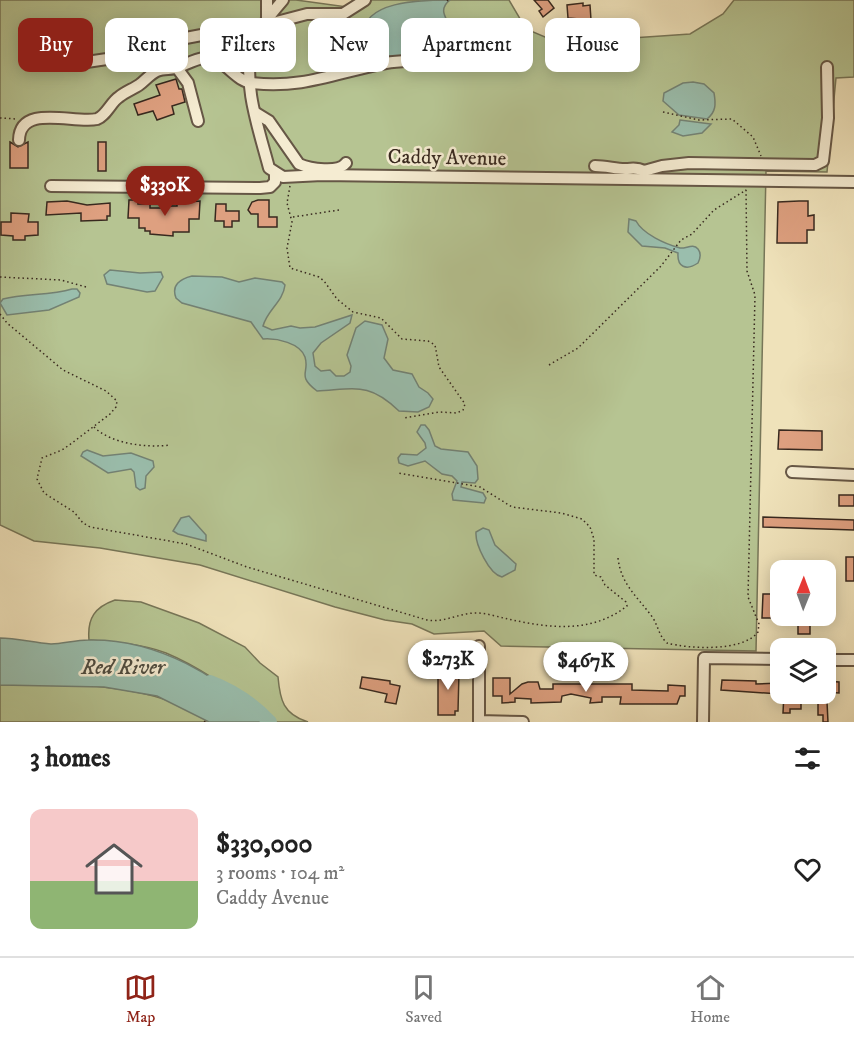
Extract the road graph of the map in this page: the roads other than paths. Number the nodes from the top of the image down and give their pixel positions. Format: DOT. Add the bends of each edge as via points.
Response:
graph roads {
  1 [pos="267,0"];
  2 [pos="283,0"];
  3 [pos="365,0"];
  4 [pos="265,18"];
  5 [pos="269,18"];
  6 [pos="292,18"];
  7 [pos="188,63"];
  8 [pos="401,63"];
  9 [pos="828,67"];
  10 [pos="157,72"];
  11 [pos="176,72"];
  12 [pos="249,72"];
  13 [pos="249,82"];
  14 [pos="256,113"];
  15 [pos="198,121"];
  16 [pos="19,140"];
  17 [pos="346,163"];
  18 [pos="689,163"];
  19 [pos="595,166"];
  20 [pos="275,173"];
  21 [pos="687,180"];
  22 [pos="854,182"];
  23 [pos="51,186"];
  24 [pos="792,472"];
  25 [pos="854,475"];
  26 [pos="480,646"];
  27 [pos="770,659"];
  28 [pos="836,660"];
  29 [pos="854,660"];
  30 [pos="523,722"];
  31 [pos="703,722"];
  1 -- 4 [label="street"];
  2 -- 5 [label="street"];
  3 -- 6 [label="street" via="347,13 314,13"];
  7 -- 13 [label="street" via="214,59"];
  8 -- 13 [label="street" via="306,83"];
  9 -- 18 [label="street" via="823,161 808,166"];
  10 -- 16 [label="street" via="118,97 100,117 29,121 21,127"];
  11 -- 15 [label="street" via="188,83"];
  12 -- 13 [label="street"];
  13 -- 14 [label="street"];
  14 -- 17 [label="street" via="269,121 299,164 339,168"];
  14 -- 20 [label="street" via="269,168"];
  18 -- 19 [label="street" via="644,171 636,167"];
  18 -- 21 [label="street"];
  20 -- 21 [label="street, Caddy Avenue" via="283,177"];
  20 -- 23 [label="street" via="270,187 260,188"];
  21 -- 22 [label="street, Caddy Avenue" via="747,185"];
  24 -- 25 [label="street"];
  26 -- 30 [label="street" via="479,721"];
  27 -- 31 [label="street" via="704,658"];
  28 -- 29 [label="street"];
}
